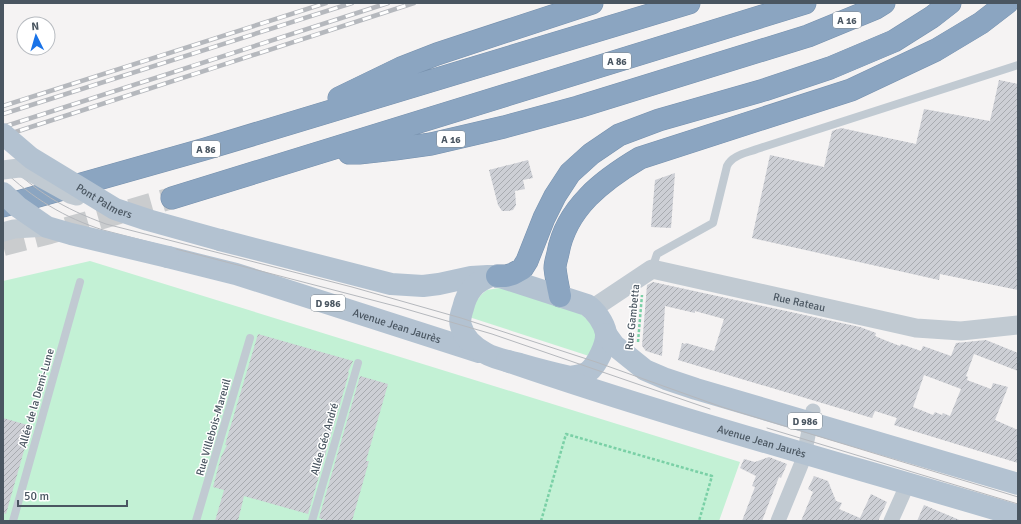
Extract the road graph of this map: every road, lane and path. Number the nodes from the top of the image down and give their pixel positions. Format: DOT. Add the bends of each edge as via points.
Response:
graph roads {
  1 [pos="592,3"];
  2 [pos="689,3"];
  3 [pos="805,3"];
  4 [pos="884,3"];
  5 [pos="950,3"];
  6 [pos="1007,3"];
  7 [pos="1018,65"];
  8 [pos="297,121"];
  9 [pos="3,134"];
  10 [pos="322,152"];
  11 [pos="3,170"];
  12 [pos="3,193"];
  13 [pos="172,198"];
  14 [pos="3,206"];
  15 [pos="115,209"];
  16 [pos="47,227"];
  17 [pos="3,232"];
  18 [pos="648,272"];
  19 [pos="494,276"];
  20 [pos="80,282"];
  21 [pos="560,296"];
  22 [pos="592,308"];
  23 [pos="1018,325"];
  24 [pos="606,334"];
  25 [pos="250,338"];
  26 [pos="486,354"];
  27 [pos="507,361"];
  28 [pos="636,362"];
  29 [pos="358,363"];
  30 [pos="812,417"];
  31 [pos="805,454"];
  32 [pos="908,483"];
  33 [pos="1018,484"];
  34 [pos="1018,516"];
  35 [pos="13,521"];
  36 [pos="196,521"];
  37 [pos="312,521"];
  38 [pos="541,521"];
  39 [pos="699,521"];
  40 [pos="778,521"];
  41 [pos="891,521"];
  1 -- 8 [label="highway" via="423,59 366,84"];
  2 -- 8 [label="highway, A 86"];
  3 -- 10 [label="highway, A 86"];
  4 -- 10 [label="highway, A 16" via="808,36 578,107 504,127 395,150 359,153"];
  5 -- 19 [label="highway" via="894,41 830,68 659,120 619,136 591,154 570,173 552,202 522,268 513,274"];
  6 -- 21 [label="highway" via="936,50 851,90 640,158 614,174 589,194 572,216 560,241 555,267"];
  7 -- 18 [label="lane" via="733,158 727,166 713,223 657,254"];
  8 -- 14 [label="highway, A 86"];
  9 -- 15 [label="main road, Pont Palmers, bridge" via="31,158"];
  10 -- 13 [label="highway, A 86"];
  11 -- 15 [label="street, bridge" via="25,169 70,194"];
  12 -- 16 [label="main road, D 986, bridge"];
  15 -- 19 [label="main road, Pont Palmers, bridge" via="220,240 391,284 423,286 471,277"];
  16 -- 17 [label="street"];
  16 -- 26 [label="main road, Avenue Jean Jaurès / D 986, bridge" via="243,277"];
  18 -- 22 [label="street"];
  18 -- 23 [label="street, Rue Rateau" via="916,328 961,331"];
  18 -- 28 [label="path, Rue Gambetta"];
  19 -- 21 [label="main road"];
  19 -- 26 [label="main road" via="482,280 468,292 460,325 464,334"];
  20 -- 35 [label="lane, Allée de la Demi-Lune"];
  21 -- 22 [label="main road"];
  22 -- 24 [label="main road"];
  24 -- 27 [label="main road" via="596,362 580,376 570,377"];
  24 -- 28 [label="main road, D 986" via="614,345"];
  25 -- 36 [label="lane, Rue Villebois-Mareuil"];
  26 -- 27 [label="main road, Avenue Jean Jaurès"];
  27 -- 31 [label="main road, Avenue Jean Jaurès"];
  28 -- 30 [label="main road, D 986" via="646,370 666,379 696,389"];
  29 -- 37 [label="lane, Allée Géo André"];
  30 -- 31 [label="street"];
  30 -- 33 [label="main road, D 986"];
  31 -- 32 [label="main road, Avenue Jean Jaurès"];
  31 -- 40 [label="street"];
  32 -- 34 [label="main road, Avenue Jean Jaurès"];
  32 -- 41 [label="street"];
  38 -- 39 [label="path" via="566,434 712,476"];
}
